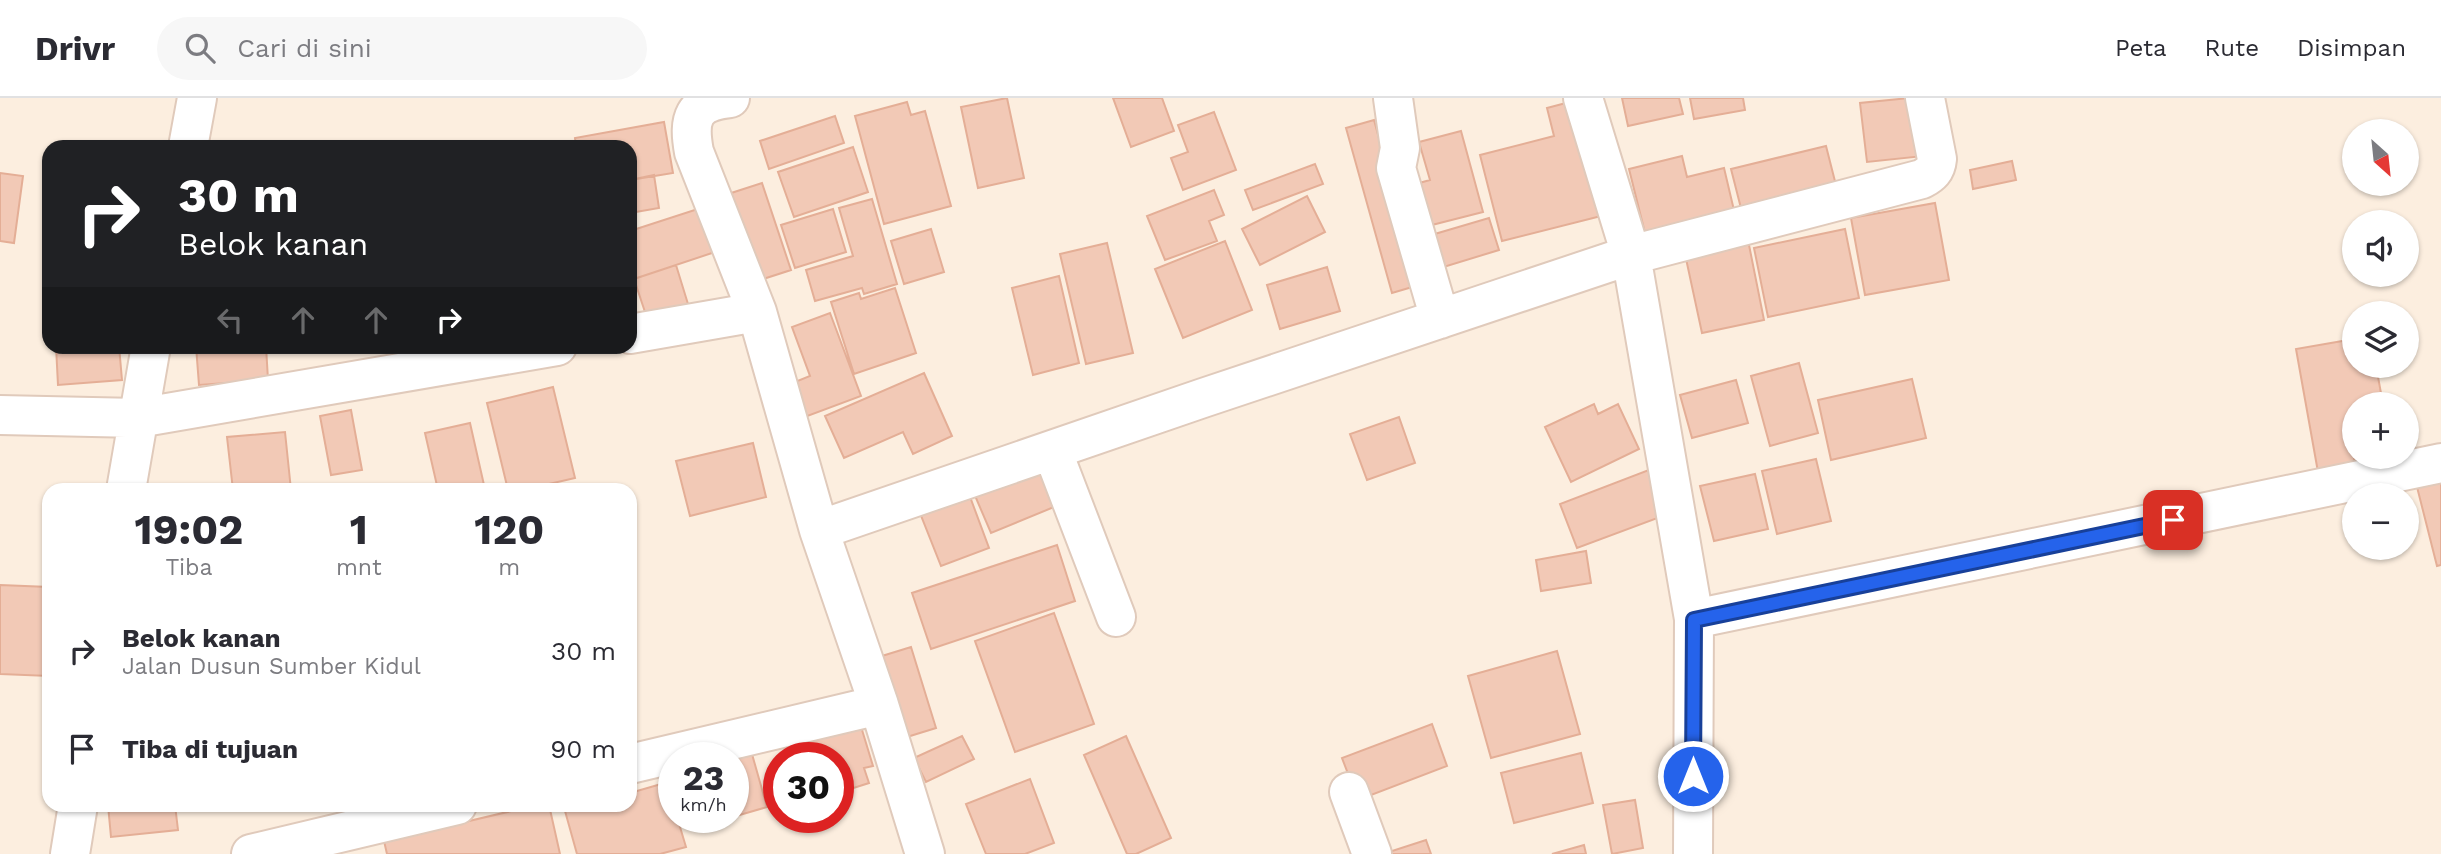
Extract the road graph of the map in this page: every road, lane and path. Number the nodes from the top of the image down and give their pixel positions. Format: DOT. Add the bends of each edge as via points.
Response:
graph roads {
  1 [pos="197,98"];
  2 [pos="730,98"];
  3 [pos="1393,98"];
  4 [pos="1583,98"];
  5 [pos="1925,98"];
  6 [pos="189,140"];
  7 [pos="1631,255"];
  8 [pos="757,312"];
  9 [pos="1440,319"];
  10 [pos="637,333"];
  11 [pos="150,354"];
  12 [pos="510,354"];
  13 [pos="0,415"];
  14 [pos="138,418"];
  15 [pos="1052,450"];
  16 [pos="2441,463"];
  17 [pos="128,483"];
  18 [pos="819,530"];
  19 [pos="1116,617"];
  20 [pos="1694,620"];
  21 [pos="879,705"];
  22 [pos="637,762"];
  23 [pos="1349,792"];
  24 [pos="77,812"];
  25 [pos="428,812"];
  26 [pos="70,854"];
  27 [pos="251,854"];
  28 [pos="925,854"];
  29 [pos="1372,854"];
  30 [pos="1693,854"];
  1 -- 6 [label="street"];
  2 -- 8 [label="street" via="717,99 696,111 690,127 694,152"];
  3 -- 9 [label="street" via="1401,148 1396,168"];
  4 -- 7 [label="street"];
  5 -- 7 [label="street" via="1937,159 1936,167 1922,179"];
  7 -- 9 [label="street"];
  7 -- 20 [label="street"];
  8 -- 10 [label="street"];
  8 -- 18 [label="street"];
  9 -- 15 [label="street"];
  11 -- 14 [label="street"];
  12 -- 14 [label="street"];
  13 -- 14 [label="street"];
  14 -- 17 [label="street"];
  15 -- 18 [label="street"];
  15 -- 19 [label="street"];
  16 -- 20 [label="street"];
  18 -- 21 [label="street"];
  20 -- 30 [label="street"];
  21 -- 22 [label="street"];
  21 -- 28 [label="street"];
  23 -- 29 [label="street"];
  24 -- 26 [label="street"];
  25 -- 27 [label="street"];
}
